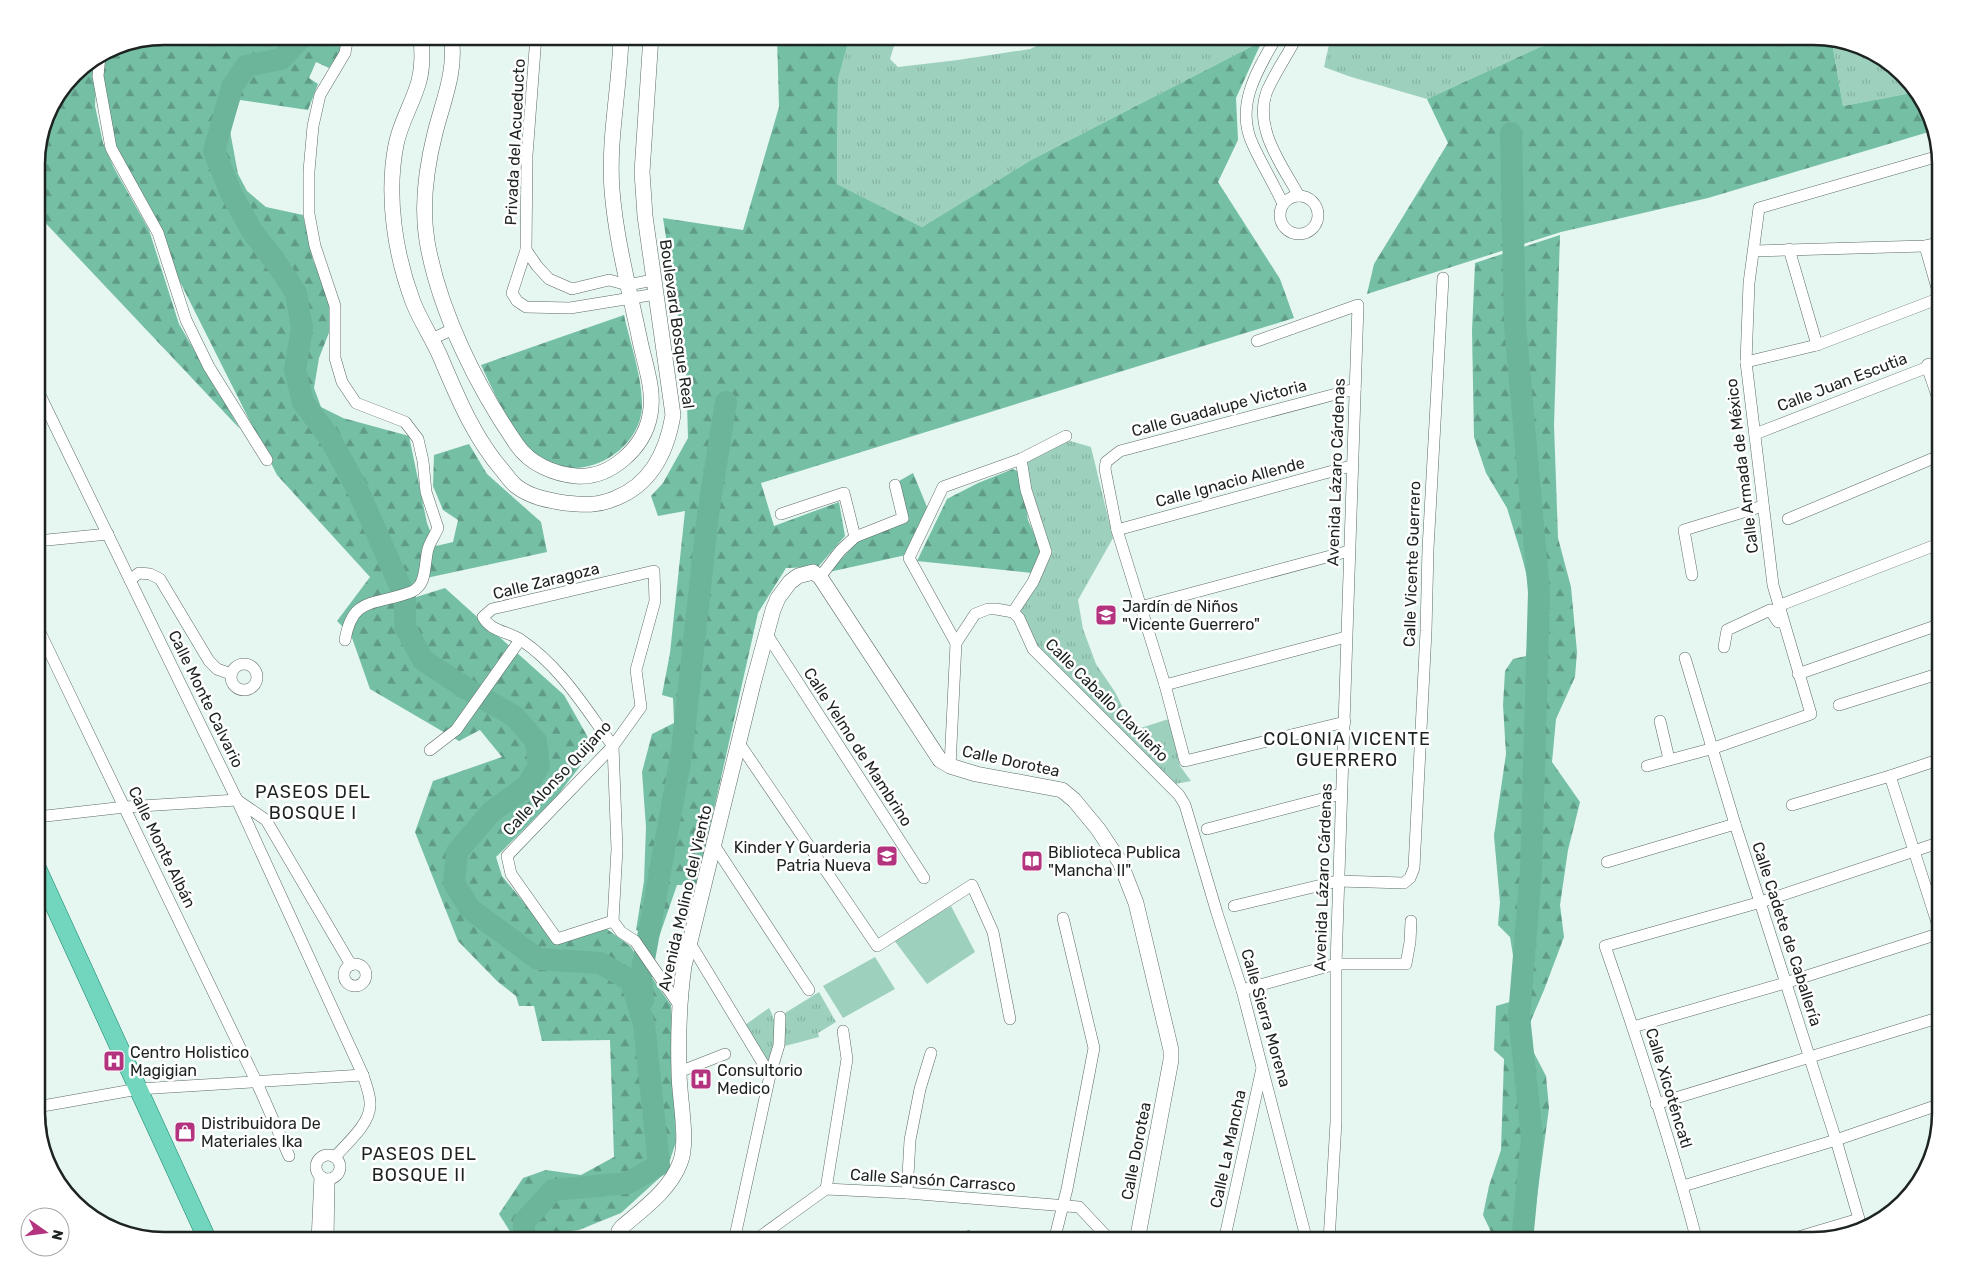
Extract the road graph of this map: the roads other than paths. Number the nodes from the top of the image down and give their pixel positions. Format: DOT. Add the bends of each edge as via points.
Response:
graph roads {
  1 [pos="346,45"];
  2 [pos="422,45"];
  3 [pos="451,45"];
  4 [pos="535,45"];
  5 [pos="620,45"];
  6 [pos="649,45"];
  7 [pos="1272,45"];
  8 [pos="1291,45"];
  9 [pos="99,64"];
  10 [pos="1932,158"];
  11 [pos="1298,196"];
  12 [pos="1283,204"];
  13 [pos="1932,244"];
  14 [pos="1925,246"];
  15 [pos="1789,249"];
  16 [pos="526,250"];
  17 [pos="1754,251"];
  18 [pos="1932,271"];
  19 [pos="1443,278"];
  20 [pos="655,287"];
  21 [pos="572,289"];
  22 [pos="630,292"];
  23 [pos="1932,303"];
  24 [pos="570,308"];
  25 [pos="454,329"];
  26 [pos="432,339"];
  27 [pos="1257,341"];
  28 [pos="1817,345"];
  29 [pos="1746,362"];
  30 [pos="1932,365"];
  31 [pos="1355,389"];
  32 [pos="45,407"];
  33 [pos="1749,434"];
  34 [pos="1066,436"];
  35 [pos="1021,459"];
  36 [pos="1932,459"];
  37 [pos="267,460"];
  38 [pos="1352,466"];
  39 [pos="895,485"];
  40 [pos="1763,506"];
  41 [pos="781,514"];
  42 [pos="1788,519"];
  43 [pos="1117,530"];
  44 [pos="108,534"];
  45 [pos="855,537"];
  46 [pos="45,540"];
  47 [pos="1932,547"];
  48 [pos="1349,551"];
  49 [pos="654,571"];
  50 [pos="1692,575"];
  51 [pos="820,577"];
  52 [pos="130,580"];
  53 [pos="1778,606"];
  54 [pos="1140,607"];
  55 [pos="1013,612"];
  56 [pos="1783,621"];
  57 [pos="1932,627"];
  58 [pos="766,633"];
  59 [pos="1346,637"];
  60 [pos="345,640"];
  61 [pos="520,640"];
  62 [pos="956,643"];
  63 [pos="45,644"];
  64 [pos="1724,647"];
  65 [pos="1685,658"];
  66 [pos="231,674"];
  67 [pos="1798,674"];
  68 [pos="1932,676"];
  69 [pos="1165,685"];
  70 [pos="1839,705"];
  71 [pos="1660,721"];
  72 [pos="1345,722"];
  73 [pos="739,743"];
  74 [pos="613,746"];
  75 [pos="1714,748"];
  76 [pos="430,750"];
  77 [pos="1669,759"];
  78 [pos="1932,762"];
  79 [pos="950,766"];
  80 [pos="1646,766"];
  81 [pos="1890,776"];
  82 [pos="1341,794"];
  83 [pos="237,800"];
  84 [pos="1792,805"];
  85 [pos="1185,806"];
  86 [pos="125,807"];
  87 [pos="45,816"];
  88 [pos="1735,824"];
  89 [pos="1207,829"];
  90 [pos="714,845"];
  91 [pos="1932,845"];
  92 [pos="1914,850"];
  93 [pos="1607,862"];
  94 [pos="924,878"];
  95 [pos="1338,881"];
  96 [pos="45,888"];
  97 [pos="1760,902"];
  98 [pos="1234,906"];
  99 [pos="1932,906"];
  100 [pos="1063,918"];
  101 [pos="613,921"];
  102 [pos="1411,921"];
  103 [pos="1932,937"];
  104 [pos="690,943"];
  105 [pos="1336,964"];
  106 [pos="351,965"];
  107 [pos="1785,983"];
  108 [pos="808,990"];
  109 [pos="1242,990"];
  110 [pos="679,1005"];
  111 [pos="780,1017"];
  112 [pos="1010,1019"];
  113 [pos="1932,1020"];
  114 [pos="1633,1027"];
  115 [pos="843,1031"];
  116 [pos="931,1053"];
  117 [pos="725,1054"];
  118 [pos="1810,1058"];
  119 [pos="1263,1064"];
  120 [pos="679,1072"];
  121 [pos="363,1075"];
  122 [pos="770,1075"];
  123 [pos="257,1083"];
  124 [pos="138,1089"];
  125 [pos="1656,1104"];
  126 [pos="45,1106"];
  127 [pos="1932,1107"];
  128 [pos="1836,1140"];
  129 [pos="289,1156"];
  130 [pos="335,1158"];
  131 [pos="325,1178"];
  132 [pos="1683,1186"];
  133 [pos="826,1189"];
  134 [pos="907,1193"];
  135 [pos="1063,1206"];
  136 [pos="204,1232"];
  137 [pos="318,1232"];
  138 [pos="328,1232"];
  139 [pos="619,1232"];
  140 [pos="736,1232"];
  141 [pos="766,1232"];
  142 [pos="1056,1232"];
  143 [pos="1103,1232"];
  144 [pos="1139,1232"];
  145 [pos="1226,1232"];
  146 [pos="1305,1232"];
  147 [pos="1330,1232"];
  148 [pos="1695,1232"];
  149 [pos="1816,1232"];
  1 -- 60 [label="street" via="320,95 309,171 310,222 335,306 335,358 342,382 356,403 405,422 418,439 426,492 438,528 429,547 421,584 413,592 372,601 353,613"];
  2 -- 26 [label="street, Boulevard Bosque Real" via="419,80 396,145 394,223 413,303"];
  3 -- 25 [label="street" via="452,70 430,156 424,200 436,279"];
  4 -- 16 [label="street, Privada del Acueducto" via="527,155"];
  5 -- 22 [label="street" via="611,173"];
  6 -- 20 [label="street, Boulevard Bosque Real" via="642,172"];
  7 -- 12 [label="street" via="1250,89 1246,120 1252,144"];
  8 -- 11 [label="street" via="1267,92 1263,107 1268,139"];
  9 -- 37 [label="street" via="98,76 111,148 158,233 186,320 205,359"];
  10 -- 17 [label="street, Calle Armada de México" via="1758,208"];
  11 -- 12 [label="street"];
  11 -- 12 [label="street" via="1310,200 1317,210 1316,222 1307,232 1295,233 1284,227 1280,216"];
  13 -- 14 [label="street"];
  14 -- 15 [label="street"];
  14 -- 18 [label="street"];
  15 -- 17 [label="street"];
  15 -- 28 [label="street"];
  16 -- 21 [label="street" via="549,279"];
  16 -- 24 [label="street, Privada del Acueducto" via="512,292 517,301 526,307"];
  17 -- 29 [label="street, Calle Armada de México" via="1749,283"];
  19 -- 95 [label="street, Calle Vicente Guerrero" via="1414,868 1404,883"];
  20 -- 22 [label="street, Privada del Acueducto"];
  20 -- 26 [label="street, Boulevard Bosque Real" via="672,399 670,432 660,459 646,479 625,495 602,504 541,500 515,486 489,455 476,432"];
  21 -- 22 [label="street, Privada del Acueducto" via="609,280"];
  21 -- 24 [label="street"];
  22 -- 24 [label="street, Privada del Acueducto"];
  22 -- 25 [label="street" via="650,388 650,414 642,437 624,459 605,472 586,477 566,475 543,467 522,452 496,414"];
  23 -- 28 [label="street"];
  25 -- 26 [label="street"];
  27 -- 31 [label="street, Avenida Lázaro Cárdenas" via="1358,305"];
  28 -- 29 [label="street"];
  29 -- 33 [label="street, Calle Armada de México"];
  30 -- 33 [label="street, Calle Juan Escutia"];
  31 -- 38 [label="street, Avenida Lázaro Cárdenas"];
  31 -- 43 [label="street, Calle Guadalupe Victoria" via="1120,452 1106,462"];
  32 -- 44 [label="street, Calle Monte Calvario"];
  33 -- 40 [label="street, Calle Armada de México" via="1757,457"];
  34 -- 35 [label="street"];
  35 -- 55 [label="street" via="1026,490 1046,552 1033,582"];
  35 -- 62 [label="street" via="943,487 908,558"];
  36 -- 42 [label="street"];
  38 -- 43 [label="street, Calle Ignacio Allende"];
  38 -- 48 [label="street, Avenida Lázaro Cárdenas"];
  39 -- 45 [label="street" via="903,518"];
  40 -- 50 [label="street" via="1684,530"];
  40 -- 53 [label="street, Calle Armada de México"];
  41 -- 45 [label="street" via="844,493"];
  43 -- 54 [label="street"];
  44 -- 46 [label="street"];
  44 -- 52 [label="street, Calle Monte Calvario"];
  45 -- 51 [label="street"];
  47 -- 53 [label="street"];
  48 -- 54 [label="street"];
  48 -- 59 [label="street, Avenida Lázaro Cárdenas"];
  49 -- 61 [label="street, Calle Zaragoza" via="492,609 483,617 491,627"];
  49 -- 74 [label="street, Calle Alonso Quijano" via="654,601 636,670 641,707"];
  51 -- 58 [label="street, Avenida Molino del Viento" via="813,572 798,576 784,588"];
  51 -- 79 [label="street, Calle Dorotea" via="934,752"];
  52 -- 66 [label="street" via="139,573 160,579 209,661 217,669"];
  52 -- 83 [label="street, Calle Monte Calvario"];
  53 -- 56 [label="street, Calle Armada de México"];
  54 -- 69 [label="street"];
  55 -- 62 [label="street" via="988,609 975,614"];
  55 -- 85 [label="street, Calle Caballo Clavileño" via="1033,649 1179,795"];
  56 -- 64 [label="street" via="1778,622 1770,610 1727,630"];
  56 -- 67 [label="street, Calle Armada de México"];
  57 -- 67 [label="street"];
  58 -- 73 [label="street, Avenida Molino del Viento"];
  58 -- 94 [label="street, Calle Yelmo de Mambrino"];
  59 -- 69 [label="street"];
  59 -- 72 [label="street, Avenida Lázaro Cárdenas"];
  61 -- 74 [label="street, Calle Zaragoza" via="558,671"];
  61 -- 76 [label="street" via="456,730"];
  62 -- 79 [label="street"];
  63 -- 86 [label="street, Calle Monte Albán"];
  65 -- 75 [label="street, Calle Cadete de Caballería"];
  67 -- 75 [label="street, Calle Armada de México" via="1811,714"];
  68 -- 70 [label="street"];
  69 -- 72 [label="street" via="1185,761"];
  71 -- 77 [label="street"];
  72 -- 82 [label="street, Avenida Lázaro Cárdenas"];
  73 -- 90 [label="street, Avenida Molino del Viento"];
  73 -- 112 [label="street" via="877,946 972,885 993,932"];
  74 -- 101 [label="street" via="617,849"];
  74 -- 101 [label="street, Calle Alonso Quijano" via="507,856 511,874 556,939"];
  75 -- 77 [label="street"];
  75 -- 88 [label="street, Calle Cadete de Caballería"];
  77 -- 80 [label="street"];
  78 -- 81 [label="street"];
  79 -- 144 [label="street, Calle Dorotea" via="1062,790 1098,828 1120,862 1136,903 1168,1034 1171,1060"];
  81 -- 84 [label="street"];
  81 -- 92 [label="street"];
  82 -- 89 [label="street"];
  82 -- 95 [label="street, Avenida Lázaro Cárdenas"];
  83 -- 86 [label="street"];
  83 -- 106 [label="street" via="266,820"];
  83 -- 121 [label="street, Calle Monte Calvario"];
  85 -- 109 [label="street, Calle Sierra Morena"];
  86 -- 87 [label="street"];
  86 -- 123 [label="street, Calle Monte Albán"];
  88 -- 93 [label="street"];
  88 -- 97 [label="street, Calle Cadete de Caballería"];
  90 -- 104 [label="street, Avenida Molino del Viento"];
  90 -- 108 [label="street"];
  91 -- 92 [label="street"];
  92 -- 97 [label="street"];
  92 -- 99 [label="street"];
  95 -- 98 [label="street"];
  95 -- 105 [label="street, Avenida Lázaro Cárdenas"];
  96 -- 124 [label="main road"];
  97 -- 107 [label="street, Calle Cadete de Caballería"];
  97 -- 114 [label="street, Calle Xicoténcatl" via="1606,946"];
  100 -- 135 [label="street" via="1094,1048"];
  101 -- 110 [label="street" via="621,932 635,941"];
  102 -- 105 [label="street" via="1406,964"];
  103 -- 107 [label="street"];
  104 -- 110 [label="street, Avenida Molino del Viento"];
  104 -- 122 [label="street"];
  105 -- 109 [label="street"];
  105 -- 147 [label="street, Avenida Lázaro Cárdenas" via="1336,1122"];
  107 -- 114 [label="street"];
  107 -- 118 [label="street, Calle Cadete de Caballería"];
  109 -- 119 [label="street, Calle Sierra Morena"];
  110 -- 120 [label="street, Avenida Molino del Viento"];
  111 -- 122 [label="street" via="779,1045"];
  113 -- 118 [label="street"];
  114 -- 125 [label="street, Calle Xicoténcatl"];
  115 -- 133 [label="street" via="847,1059"];
  116 -- 134 [label="street" via="910,1140"];
  117 -- 120 [label="street"];
  118 -- 125 [label="street"];
  118 -- 128 [label="street, Calle Cadete de Caballería"];
  119 -- 145 [label="street, Calle La Mancha"];
  119 -- 146 [label="street, Calle Sierra Morena"];
  120 -- 139 [label="street, Avenida Molino del Viento" via="684,1154 669,1184"];
  121 -- 123 [label="street"];
  121 -- 130 [label="street, Calle Monte Calvario" via="370,1108 364,1122"];
  122 -- 140 [label="street"];
  123 -- 124 [label="street"];
  123 -- 129 [label="street, Calle Monte Albán"];
  124 -- 126 [label="street"];
  124 -- 136 [label="main road"];
  125 -- 132 [label="street, Calle Xicoténcatl"];
  127 -- 128 [label="street"];
  128 -- 132 [label="street"];
  128 -- 149 [label="street, Calle Cadete de Caballería" via="1859,1219"];
  130 -- 131 [label="street, Calle Monte Calvario" via="340,1166 337,1174"];
  130 -- 131 [label="street, Calle Monte Calvario" via="326,1155 318,1160 316,1168"];
  131 -- 137 [label="street"];
  131 -- 138 [label="street"];
  132 -- 148 [label="street, Calle Xicoténcatl"];
  133 -- 134 [label="street, Calle Sansón Carrasco"];
  133 -- 141 [label="street, Calle Sansón Carrasco"];
  134 -- 135 [label="street, Calle Sansón Carrasco"];
  135 -- 142 [label="street"];
  135 -- 143 [label="street, Calle Sansón Carrasco" via="1079,1207"];
}
